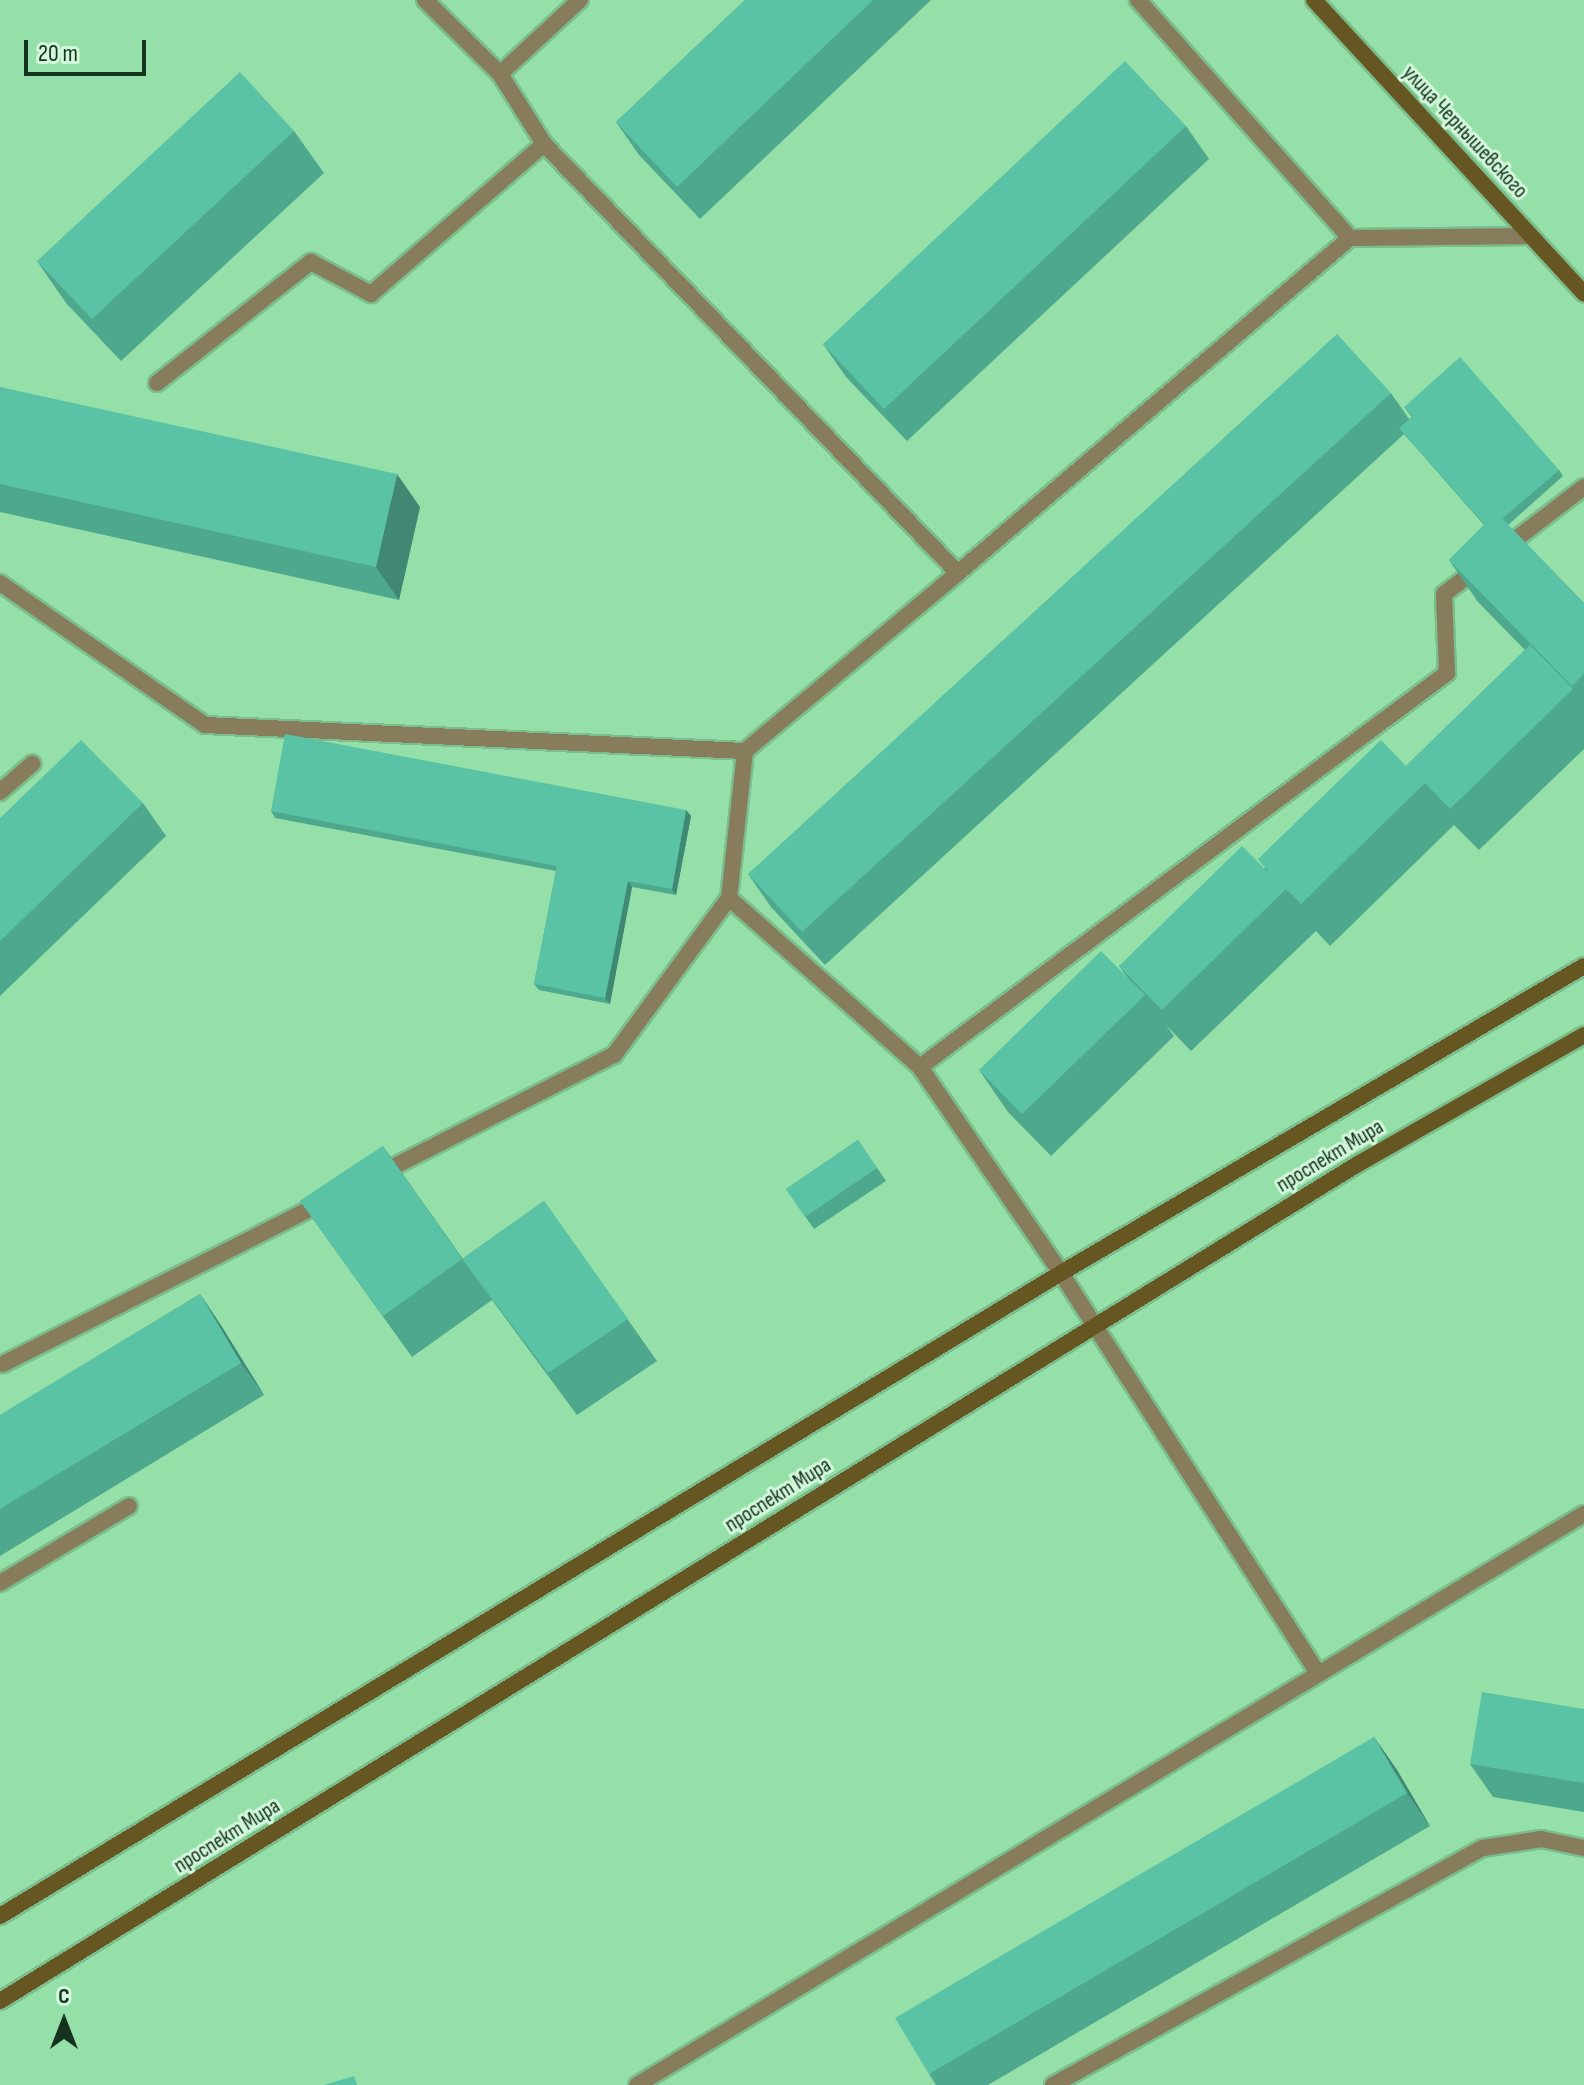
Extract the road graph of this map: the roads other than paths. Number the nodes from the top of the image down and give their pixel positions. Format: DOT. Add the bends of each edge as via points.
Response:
graph roads {
  1 [pos="425,0"];
  2 [pos="580,0"];
  3 [pos="1138,0"];
  4 [pos="1314,0"];
  5 [pos="500,74"];
  6 [pos="544,144"];
  7 [pos="1531,236"];
  8 [pos="1350,238"];
  9 [pos="1584,294"];
  10 [pos="157,383"];
  11 [pos="1584,487"];
  12 [pos="958,573"];
  13 [pos="0,583"];
  14 [pos="745,751"];
  15 [pos="32,764"];
  16 [pos="0,792"];
  17 [pos="729,898"];
  18 [pos="1584,966"];
  19 [pos="1584,1035"];
  20 [pos="920,1067"];
  21 [pos="1061,1273"];
  22 [pos="1094,1326"];
  23 [pos="1,1364"];
  24 [pos="129,1506"];
  25 [pos="1584,1514"];
  26 [pos="0,1583"];
  27 [pos="1318,1674"];
  28 [pos="1584,1848"];
  29 [pos="0,1916"];
  30 [pos="0,2001"];
  31 [pos="637,2085"];
  32 [pos="1053,2085"];
  1 -- 5 [label="street"];
  2 -- 5 [label="street"];
  3 -- 8 [label="street"];
  4 -- 7 [label="main road, улица Чернышевского"];
  5 -- 6 [label="street"];
  6 -- 10 [label="street" via="371,294 311,262"];
  6 -- 12 [label="street"];
  7 -- 8 [label="street"];
  7 -- 9 [label="main road, улица Чернышевского"];
  8 -- 12 [label="street"];
  11 -- 20 [label="street" via="1444,594 1447,673"];
  12 -- 14 [label="street"];
  13 -- 14 [label="street" via="205,725"];
  14 -- 17 [label="street"];
  15 -- 16 [label="street"];
  17 -- 20 [label="street"];
  17 -- 23 [label="street" via="614,1055"];
  18 -- 21 [label="main road, проспект Мира"];
  19 -- 22 [label="main road, проспект Мира"];
  20 -- 21 [label="street"];
  21 -- 22 [label="street"];
  21 -- 29 [label="main road, проспект Мира"];
  22 -- 27 [label="street"];
  22 -- 30 [label="main road, проспект Мира"];
  24 -- 26 [label="street"];
  25 -- 27 [label="street"];
  27 -- 31 [label="street"];
  28 -- 32 [label="street" via="1541,1839 1483,1848"];
}
